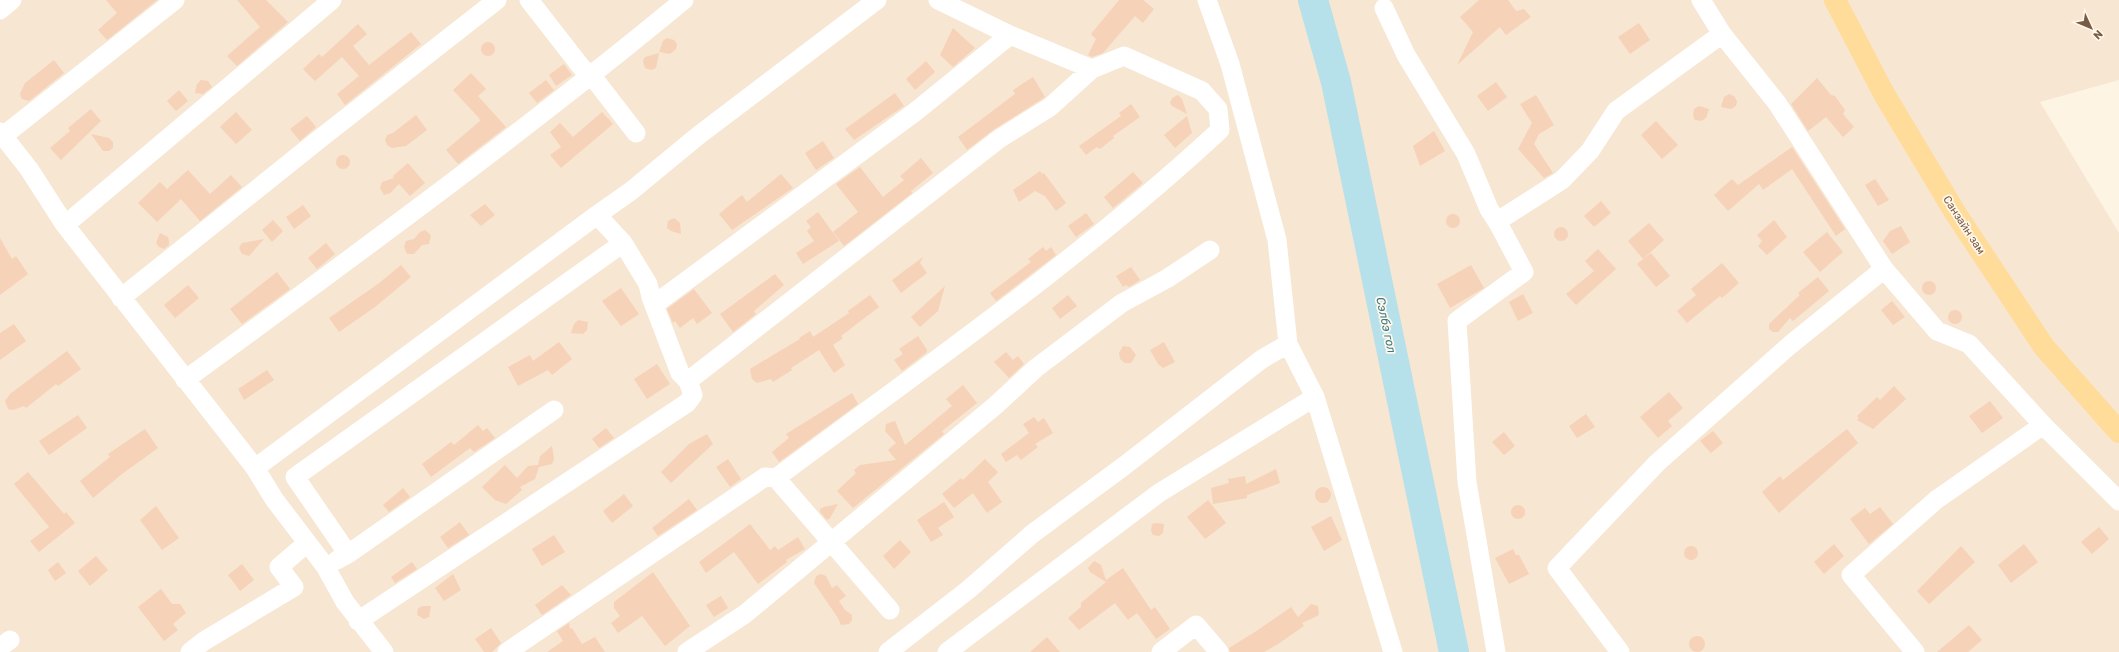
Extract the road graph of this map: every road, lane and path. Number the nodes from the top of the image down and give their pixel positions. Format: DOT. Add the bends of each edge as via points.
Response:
graph roads {
  1 [pos="12,0"];
  2 [pos="175,0"];
  3 [pos="332,0"];
  4 [pos="497,0"];
  5 [pos="529,0"];
  6 [pos="684,0"];
  7 [pos="877,0"];
  8 [pos="938,0"];
  9 [pos="1207,0"];
  10 [pos="1701,0"];
  11 [pos="1835,0"];
  12 [pos="1384,8"];
  13 [pos="0,10"];
  14 [pos="1010,34"];
  15 [pos="1722,34"];
  16 [pos="1092,68"];
  17 [pos="592,76"];
  18 [pos="636,133"];
  19 [pos="2,134"];
  20 [pos="597,214"];
  21 [pos="1498,223"];
  22 [pos="65,225"];
  23 [pos="623,243"];
  24 [pos="1210,250"];
  25 [pos="1884,270"];
  26 [pos="121,298"];
  27 [pos="655,304"];
  28 [pos="1288,344"];
  29 [pos="185,380"];
  30 [pos="688,381"];
  31 [pos="1315,397"];
  32 [pos="554,410"];
  33 [pos="2043,425"];
  34 [pos="2119,432"];
  35 [pos="255,468"];
  36 [pos="776,478"];
  37 [pos="2119,502"];
  38 [pos="307,542"];
  39 [pos="831,542"];
  40 [pos="348,554"];
  41 [pos="326,566"];
  42 [pos="890,610"];
  43 [pos="358,620"];
  44 [pos="190,652"];
  45 [pos="384,652"];
  46 [pos="506,652"];
  47 [pos="687,652"];
  48 [pos="888,652"];
  49 [pos="947,652"];
  50 [pos="1161,652"];
  51 [pos="1219,652"];
  52 [pos="1393,652"];
  53 [pos="1496,652"];
  54 [pos="1620,652"];
  55 [pos="1915,652"];
  1 -- 13 [label="street"];
  2 -- 19 [label="street"];
  3 -- 22 [label="street"];
  4 -- 26 [label="street"];
  5 -- 17 [label="street" via="582,68"];
  6 -- 17 [label="street"];
  7 -- 20 [label="street" via="699,135 631,191"];
  8 -- 14 [label="street"];
  9 -- 28 [label="street" via="1230,64 1277,240"];
  10 -- 15 [label="street"];
  11 -- 34 [label="main road, Санзайн зам" via="1884,94 1956,214 2044,347"];
  12 -- 21 [label="street" via="1406,55 1466,154"];
  14 -- 16 [label="street"];
  14 -- 27 [label="street" via="915,112"];
  15 -- 21 [label="street" via="1616,111 1590,151 1562,180"];
  15 -- 25 [label="street" via="1777,103"];
  16 -- 30 [label="street" via="1050,107 999,139"];
  16 -- 36 [label="street" via="1124,56 1202,92 1218,109 1220,130 1178,169 1058,266"];
  17 -- 18 [label="street"];
  17 -- 29 [label="street"];
  19 -- 22 [label="street" via="29,169"];
  20 -- 23 [label="street"];
  20 -- 35 [label="street"];
  21 -- 53 [label="street" via="1524,272 1457,321 1466,482"];
  22 -- 26 [label="street"];
  23 -- 27 [label="street" via="648,284"];
  23 -- 40 [label="street" via="295,477"];
  24 -- 39 [label="street" via="1168,278 1122,303 1036,368 996,406"];
  25 -- 33 [label="street" via="1936,331 1969,344"];
  25 -- 54 [label="street" via="1790,345 1656,463 1557,568"];
  26 -- 29 [label="street"];
  27 -- 30 [label="street" via="680,373"];
  28 -- 31 [label="street"];
  28 -- 48 [label="street" via="1262,359 1032,534 968,590"];
  29 -- 35 [label="street"];
  30 -- 43 [label="street" via="693,395 687,403"];
  31 -- 49 [label="street" via="1159,493"];
  31 -- 52 [label="street"];
  32 -- 40 [label="street"];
  33 -- 37 [label="street"];
  33 -- 55 [label="street" via="1936,500 1851,575"];
  35 -- 38 [label="street" via="274,499"];
  36 -- 39 [label="street"];
  36 -- 46 [label="street" via="765,477"];
  38 -- 41 [label="street"];
  38 -- 44 [label="street" via="279,567 294,587"];
  39 -- 42 [label="street"];
  39 -- 47 [label="street" via="745,614"];
  40 -- 41 [label="street"];
  41 -- 43 [label="street" via="345,602"];
  43 -- 45 [label="street"];
  50 -- 51 [label="street" via="1196,626"];
}
